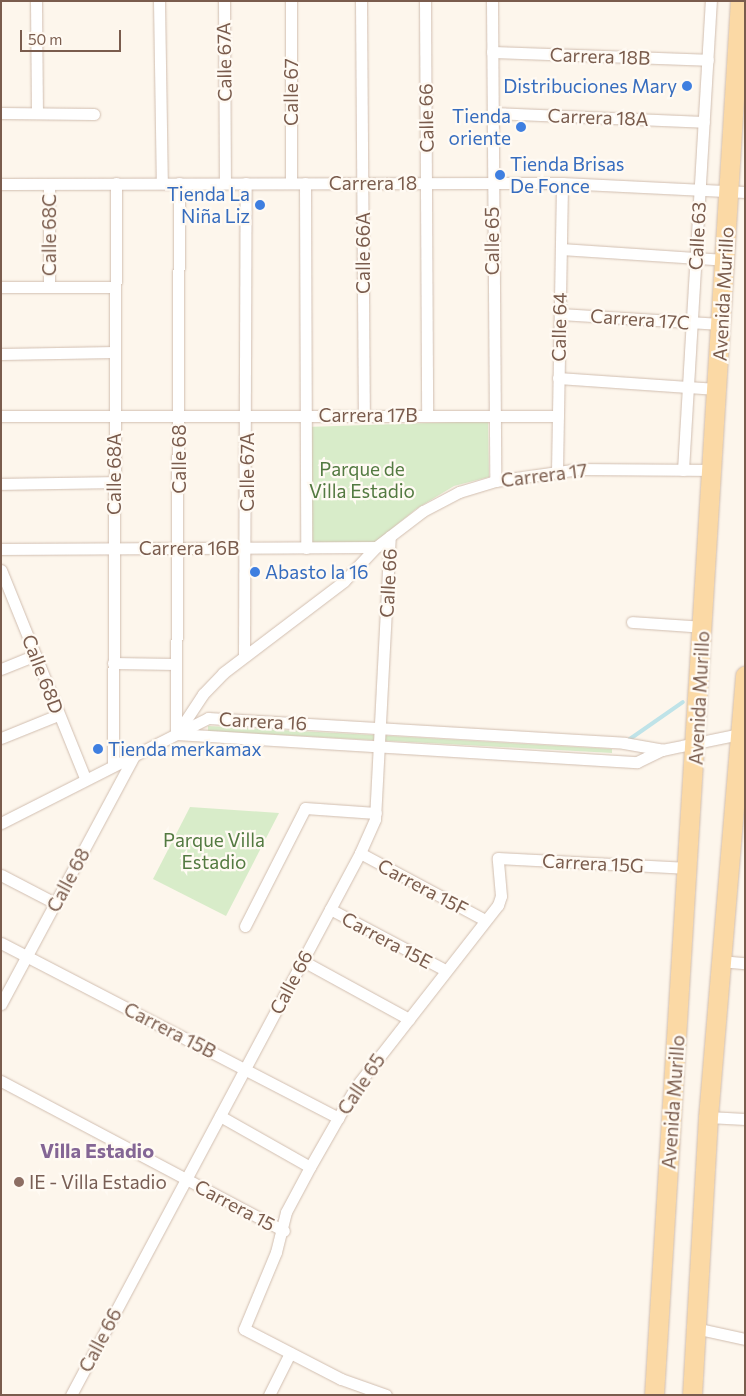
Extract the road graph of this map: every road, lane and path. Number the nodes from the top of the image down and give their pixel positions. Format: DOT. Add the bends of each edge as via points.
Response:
graph roads {
  1 [pos="36,1"];
  2 [pos="159,1"];
  3 [pos="224,1"];
  4 [pos="290,1"];
  5 [pos="361,1"];
  6 [pos="425,1"];
  7 [pos="492,1"];
  8 [pos="711,1"];
  9 [pos="740,1"];
  10 [pos="492,52"];
  11 [pos="708,60"];
  12 [pos="1,113"];
  13 [pos="492,113"];
  14 [pos="37,114"];
  15 [pos="94,114"];
  16 [pos="704,122"];
  17 [pos="562,182"];
  18 [pos="116,183"];
  19 [pos="162,183"];
  20 [pos="179,183"];
  21 [pos="225,183"];
  22 [pos="246,183"];
  23 [pos="291,183"];
  24 [pos="305,183"];
  25 [pos="363,183"];
  26 [pos="427,183"];
  27 [pos="492,183"];
  28 [pos="1,184"];
  29 [pos="49,184"];
  30 [pos="700,190"];
  31 [pos="737,191"];
  32 [pos="561,249"];
  33 [pos="696,258"];
  34 [pos="725,260"];
  35 [pos="1,287"];
  36 [pos="49,287"];
  37 [pos="115,287"];
  38 [pos="560,314"];
  39 [pos="692,322"];
  40 [pos="721,324"];
  41 [pos="115,352"];
  42 [pos="1,354"];
  43 [pos="558,378"];
  44 [pos="688,387"];
  45 [pos="717,390"];
  46 [pos="115,415"];
  47 [pos="179,415"];
  48 [pos="246,415"];
  49 [pos="306,415"];
  50 [pos="364,415"];
  51 [pos="1,416"];
  52 [pos="427,416"];
  53 [pos="494,416"];
  54 [pos="558,416"];
  55 [pos="683,470"];
  56 [pos="713,470"];
  57 [pos="557,471"];
  58 [pos="495,481"];
  59 [pos="114,482"];
  60 [pos="1,484"];
  61 [pos="390,536"];
  62 [pos="376,547"];
  63 [pos="114,548"];
  64 [pos="179,548"];
  65 [pos="246,548"];
  66 [pos="306,548"];
  67 [pos="1,549"];
  68 [pos="1,570"];
  69 [pos="6,597"];
  70 [pos="632,622"];
  71 [pos="703,627"];
  72 [pos="244,654"];
  73 [pos="35,655"];
  74 [pos="113,663"];
  75 [pos="176,664"];
  76 [pos="1,669"];
  77 [pos="745,676"];
  78 [pos="58,715"];
  79 [pos="381,727"];
  80 [pos="176,734"];
  81 [pos="742,734"];
  82 [pos="1,738"];
  83 [pos="696,743"];
  84 [pos="379,746"];
  85 [pos="662,750"];
  86 [pos="134,756"];
  87 [pos="113,766"];
  88 [pos="84,778"];
  89 [pos="376,813"];
  90 [pos="1,823"];
  91 [pos="360,853"];
  92 [pos="498,858"];
  93 [pos="688,868"];
  94 [pos="1,875"];
  95 [pos="55,903"];
  96 [pos="330,909"];
  97 [pos="485,920"];
  98 [pos="246,926"];
  99 [pos="1,942"];
  100 [pos="28,957"];
  101 [pos="303,961"];
  102 [pos="720,962"];
  103 [pos="745,963"];
  104 [pos="445,970"];
  105 [pos="1,1004"];
  106 [pos="409,1019"];
  107 [pos="245,1068"];
  108 [pos="1,1081"];
  109 [pos="220,1116"];
  110 [pos="708,1117"];
  111 [pos="338,1118"];
  112 [pos="745,1119"];
  113 [pos="310,1167"];
  114 [pos="186,1179"];
  115 [pos="284,1231"];
  116 [pos="694,1328"];
  117 [pos="745,1339"];
  118 [pos="290,1353"];
  119 [pos="71,1395"];
  120 [pos="269,1395"];
  121 [pos="386,1395"];
  122 [pos="654,1395"];
  123 [pos="692,1395"];
  1 -- 14 [label="street"];
  2 -- 19 [label="street"];
  3 -- 21 [label="street, Calle 67A"];
  4 -- 23 [label="street, Calle 67"];
  5 -- 25 [label="street, Calle 66A"];
  6 -- 26 [label="street, Calle 66"];
  7 -- 10 [label="street, Calle 65"];
  8 -- 11 [label="street, Calle 63"];
  9 -- 31 [label="main road, Avenida Murillo"];
  10 -- 11 [label="street, Carrera 18B"];
  10 -- 13 [label="street, Calle 65"];
  11 -- 16 [label="street, Calle 63"];
  12 -- 14 [label="street"];
  13 -- 16 [label="street, Carrera 18A"];
  13 -- 27 [label="street, Calle 65"];
  14 -- 15 [label="street"];
  16 -- 30 [label="street, Calle 63"];
  17 -- 27 [label="street, Carrera 18"];
  17 -- 30 [label="street, Carrera 18"];
  17 -- 32 [label="street, Calle 64"];
  18 -- 19 [label="street, Carrera 18"];
  18 -- 29 [label="street, Carrera 18"];
  18 -- 37 [label="street, Calle 68A"];
  19 -- 20 [label="street, Carrera 18"];
  20 -- 21 [label="street, Carrera 18"];
  20 -- 47 [label="street, Calle 68"];
  21 -- 22 [label="street, Carrera 18"];
  22 -- 23 [label="street, Carrera 18"];
  22 -- 48 [label="street, Calle 67A"];
  23 -- 24 [label="street, Carrera 18"];
  24 -- 25 [label="street, Carrera 18"];
  24 -- 49 [label="street"];
  25 -- 26 [label="street, Carrera 18"];
  25 -- 50 [label="street, Calle 66A"];
  26 -- 27 [label="street, Carrera 18"];
  26 -- 52 [label="street, Calle 66"];
  27 -- 53 [label="street, Calle 65"];
  28 -- 29 [label="street, Carrera 18"];
  29 -- 36 [label="street, Calle 68C"];
  30 -- 31 [label="street, Carrera 18"];
  30 -- 33 [label="street, Calle 63"];
  31 -- 34 [label="main road, Avenida Murillo"];
  32 -- 33 [label="street"];
  32 -- 38 [label="street, Calle 64"];
  33 -- 34 [label="street"];
  33 -- 39 [label="street, Calle 63"];
  34 -- 40 [label="main road, Avenida Murillo"];
  35 -- 36 [label="street"];
  36 -- 37 [label="street"];
  37 -- 41 [label="street, Calle 68A"];
  38 -- 39 [label="street, Carrera 17C"];
  38 -- 43 [label="street, Calle 64"];
  39 -- 40 [label="street, Carrera 17C"];
  39 -- 44 [label="street, Calle 63"];
  40 -- 45 [label="main road, Avenida Murillo"];
  41 -- 42 [label="street"];
  41 -- 46 [label="street, Calle 68A"];
  43 -- 44 [label="street"];
  43 -- 54 [label="street, Calle 64"];
  44 -- 45 [label="street"];
  44 -- 55 [label="street, Calle 63"];
  45 -- 56 [label="main road, Avenida Murillo"];
  46 -- 47 [label="street, Carrera 17B"];
  46 -- 51 [label="street, Carrera 17B"];
  46 -- 59 [label="street, Calle 68A"];
  47 -- 48 [label="street, Carrera 17B"];
  47 -- 64 [label="street, Calle 68"];
  48 -- 49 [label="street, Carrera 17B"];
  48 -- 65 [label="street, Calle 67A"];
  49 -- 50 [label="street, Carrera 17B"];
  49 -- 66 [label="street"];
  50 -- 52 [label="street, Carrera 17B"];
  52 -- 53 [label="street, Carrera 17B"];
  53 -- 54 [label="street, Carrera 17B"];
  53 -- 58 [label="street, Calle 65"];
  54 -- 57 [label="street, Calle 64"];
  55 -- 56 [label="street, Carrera 17"];
  55 -- 57 [label="street, Carrera 17"];
  56 -- 71 [label="main road, Avenida Murillo"];
  57 -- 58 [label="street, Carrera 17"];
  58 -- 61 [label="street, Carrera 17" via="458,492 423,511"];
  59 -- 60 [label="street"];
  59 -- 63 [label="street, Calle 68A"];
  61 -- 62 [label="street"];
  61 -- 79 [label="street, Calle 66"];
  62 -- 66 [label="street, Carrera 16B"];
  62 -- 72 [label="street" via="344,581"];
  63 -- 64 [label="street, Carrera 16B"];
  63 -- 67 [label="street, Carrera 16B"];
  63 -- 74 [label="street, Calle 68A"];
  64 -- 65 [label="street, Carrera 16B"];
  64 -- 75 [label="street, Calle 68"];
  65 -- 66 [label="street, Carrera 16B"];
  65 -- 72 [label="street, Calle 67A"];
  68 -- 69 [label="street, Calle 68D"];
  69 -- 73 [label="street, Calle 68D"];
  70 -- 71 [label="street"];
  71 -- 83 [label="main road, Avenida Murillo"];
  72 -- 80 [label="street" via="203,694"];
  73 -- 76 [label="street"];
  73 -- 78 [label="street, Calle 68D"];
  74 -- 75 [label="street"];
  74 -- 87 [label="street, Calle 68A"];
  75 -- 80 [label="street, Calle 68"];
  77 -- 81 [label="main road, Avenida Murillo"];
  78 -- 82 [label="street"];
  78 -- 88 [label="street, Calle 68D"];
  79 -- 80 [label="street, Carrera 16" via="208,718"];
  79 -- 84 [label="street, Calle 66"];
  79 -- 85 [label="street, Carrera 16" via="640,744"];
  80 -- 84 [label="street, Carrera 16"];
  80 -- 86 [label="street"];
  81 -- 83 [label="street, Carrera 16"];
  81 -- 102 [label="main road, Avenida Murillo"];
  83 -- 85 [label="street, Carrera 16"];
  83 -- 93 [label="main road, Avenida Murillo"];
  84 -- 85 [label="street, Carrera 16" via="636,762"];
  84 -- 89 [label="street, Calle 66"];
  86 -- 87 [label="street"];
  86 -- 95 [label="street, Calle 68"];
  87 -- 88 [label="street"];
  88 -- 90 [label="street"];
  89 -- 91 [label="street, Calle 66"];
  89 -- 98 [label="street" via="305,808"];
  91 -- 96 [label="street, Calle 66"];
  91 -- 97 [label="street, Carrera 15F"];
  92 -- 93 [label="street, Carrera 15G"];
  92 -- 97 [label="street, Calle 65" via="501,896"];
  93 -- 122 [label="main road, Avenida Murillo"];
  94 -- 95 [label="street"];
  95 -- 100 [label="street, Calle 68"];
  96 -- 101 [label="street, Calle 66"];
  96 -- 104 [label="street, Carrera 15E"];
  97 -- 104 [label="street, Calle 65"];
  99 -- 100 [label="street, Carrera 15B"];
  100 -- 105 [label="street, Calle 68"];
  100 -- 107 [label="street, Carrera 15B"];
  101 -- 106 [label="street"];
  101 -- 107 [label="street, Calle 66"];
  102 -- 103 [label="street"];
  102 -- 110 [label="main road, Avenida Murillo"];
  104 -- 106 [label="street, Calle 65"];
  106 -- 111 [label="street, Calle 65" via="355,1088"];
  107 -- 109 [label="street, Calle 66"];
  107 -- 111 [label="street, Carrera 15B"];
  108 -- 114 [label="street, Carrera 15"];
  109 -- 113 [label="street"];
  109 -- 114 [label="street, Calle 66"];
  110 -- 112 [label="street"];
  110 -- 116 [label="main road, Avenida Murillo"];
  111 -- 113 [label="street, Calle 65"];
  113 -- 115 [label="street, Calle 65" via="286,1212"];
  114 -- 115 [label="street, Carrera 15"];
  114 -- 119 [label="street, Calle 66"];
  115 -- 118 [label="street, Calle 65" via="244,1328"];
  116 -- 117 [label="street"];
  116 -- 123 [label="main road, Avenida Murillo"];
  118 -- 120 [label="street"];
  118 -- 121 [label="street" via="341,1379"];
}
